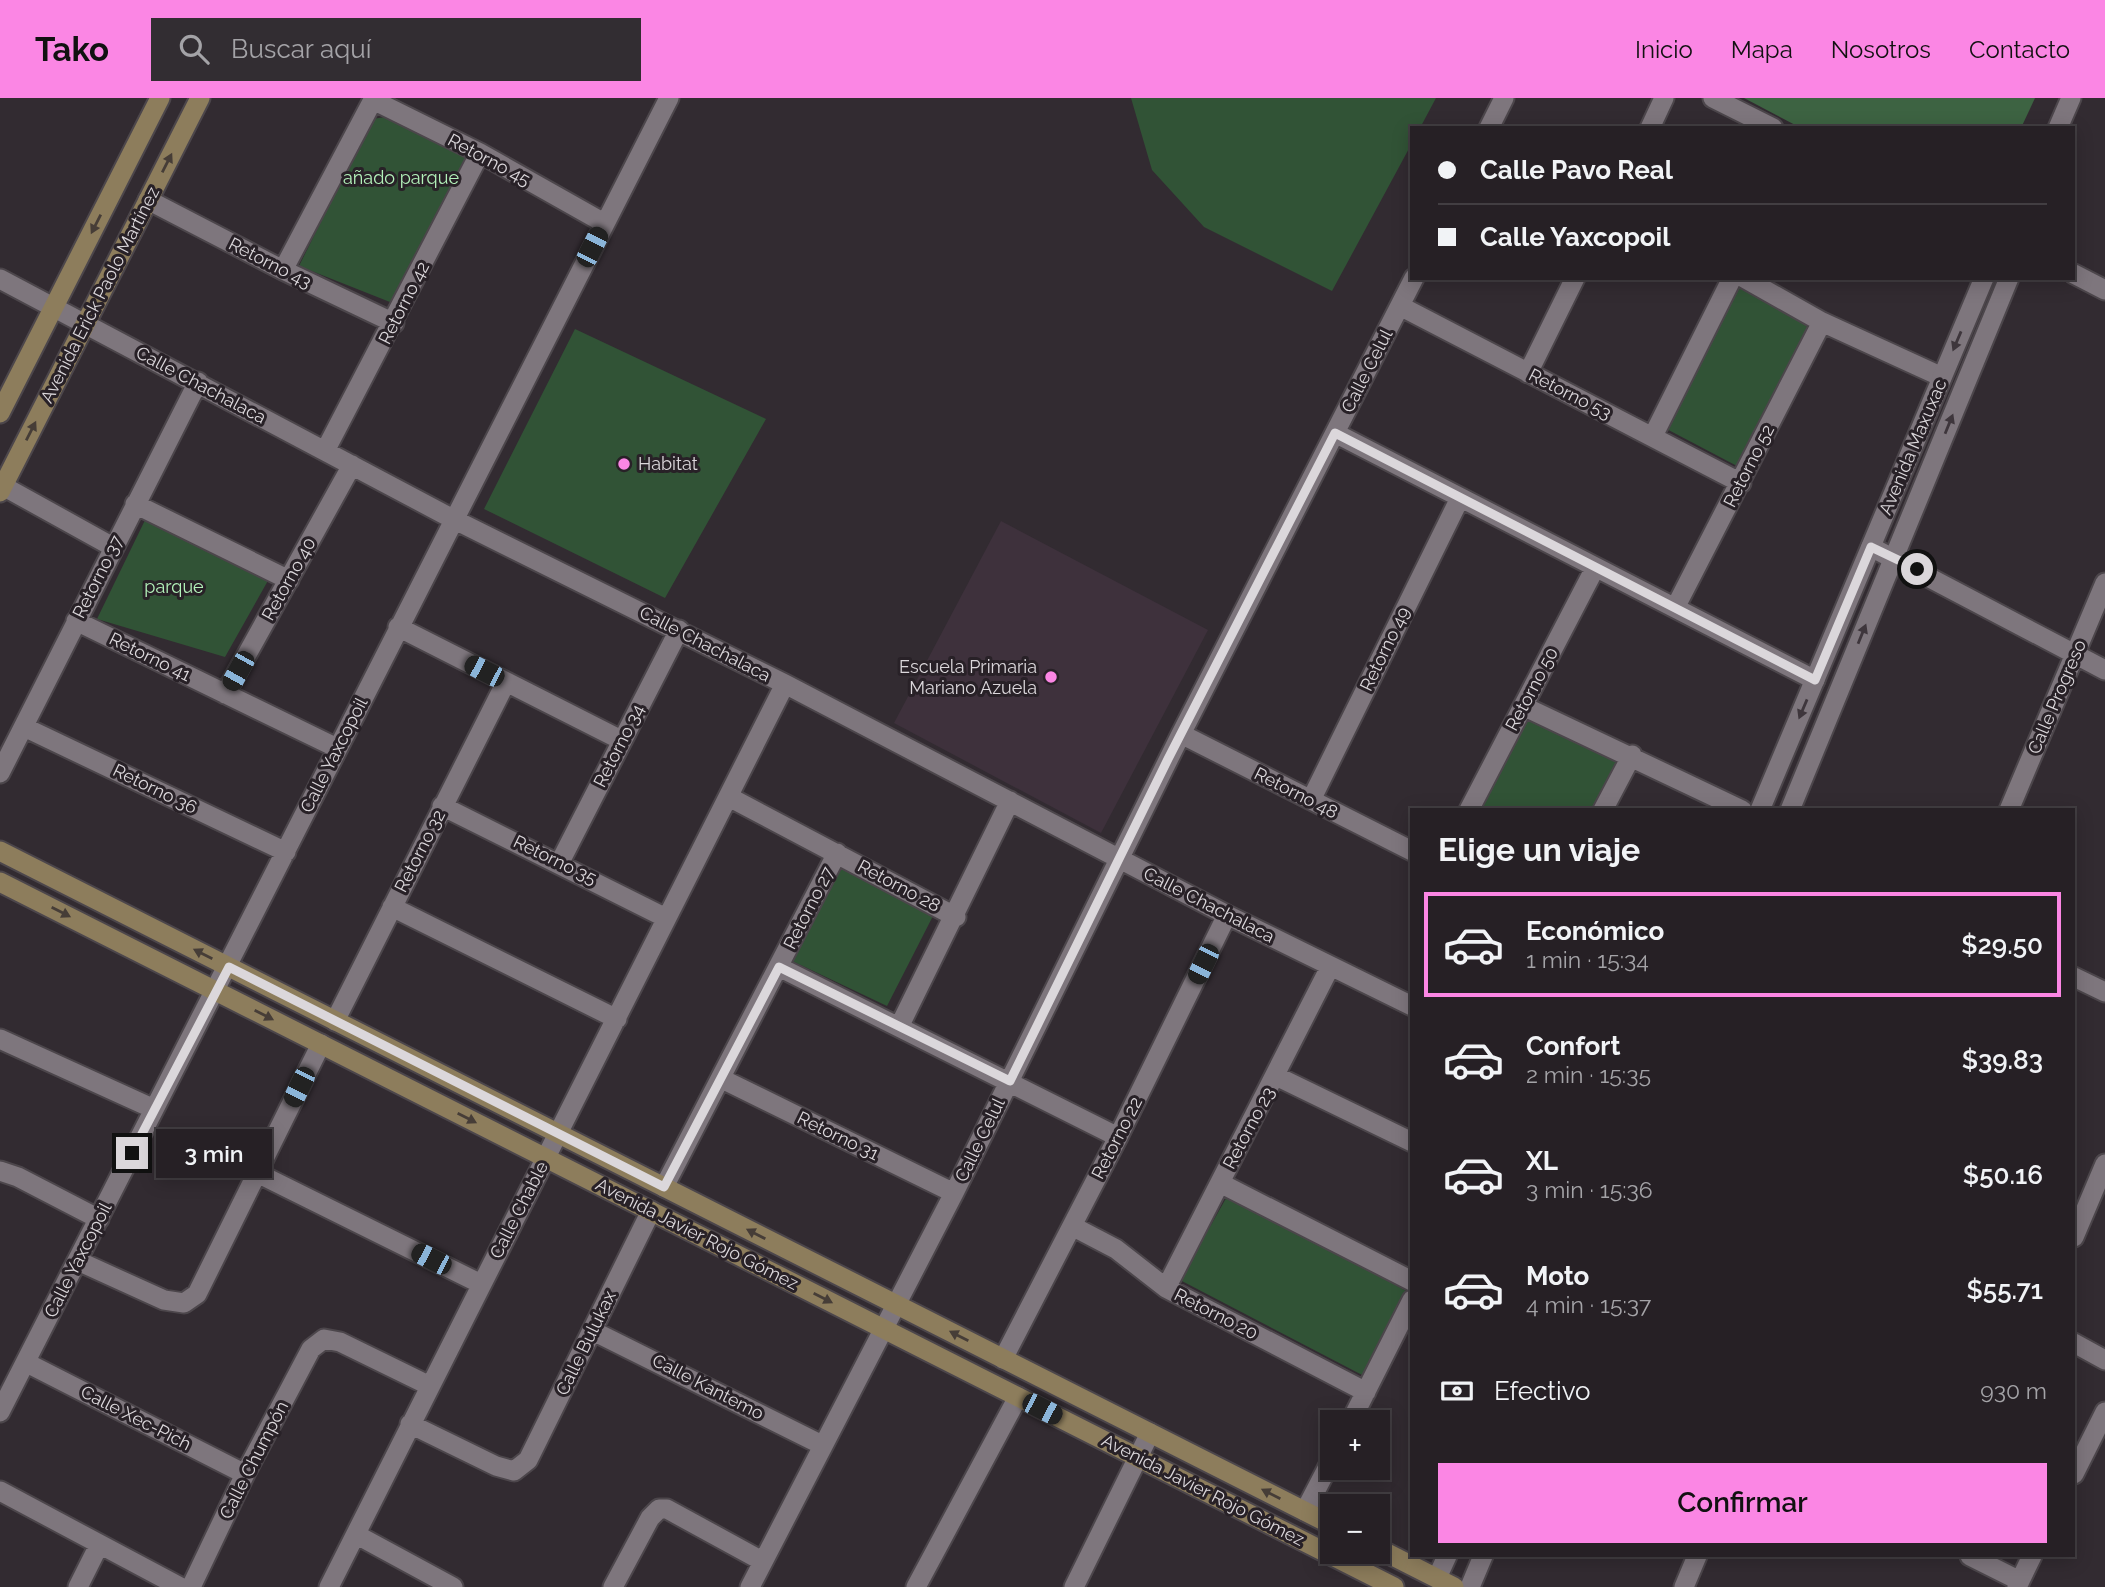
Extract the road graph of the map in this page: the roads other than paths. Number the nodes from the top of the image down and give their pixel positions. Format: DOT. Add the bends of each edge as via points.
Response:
graph roads {
  1 [pos="160,98"];
  2 [pos="200,98"];
  3 [pos="670,98"];
  4 [pos="1504,98"];
  5 [pos="1664,98"];
  6 [pos="1713,98"];
  7 [pos="2071,98"];
  8 [pos="373,99"];
  9 [pos="1490,126"];
  10 [pos="1651,126"];
  11 [pos="1769,126"];
  12 [pos="2060,126"];
  13 [pos="480,153"];
  14 [pos="148,200"];
  15 [pos="604,223"];
  16 [pos="283,270"];
  17 [pos="2075,275"];
  18 [pos="0,279"];
  19 [pos="1413,280"];
  20 [pos="1574,280"];
  21 [pos="1731,280"];
  22 [pos="1748,280"];
  23 [pos="1983,280"];
  24 [pos="2008,280"];
  25 [pos="2105,290"];
  26 [pos="1400,306"];
  27 [pos="54,307"];
  28 [pos="1822,322"];
  29 [pos="394,323"];
  30 [pos="85,324"];
  31 [pos="1528,373"];
  32 [pos="1942,377"];
  33 [pos="198,382"];
  34 [pos="0,413"];
  35 [pos="1335,433"];
  36 [pos="1653,436"];
  37 [pos="325,451"];
  38 [pos="352,465"];
  39 [pos="1741,483"];
  40 [pos="1,489"];
  41 [pos="1460,498"];
  42 [pos="135,504"];
  43 [pos="453,519"];
  44 [pos="113,547"];
  45 [pos="1871,547"];
  46 [pos="1894,557"];
  47 [pos="1595,568"];
  48 [pos="289,580"];
  49 [pos="2105,583"];
  50 [pos="1675,608"];
  51 [pos="76,621"];
  52 [pos="398,627"];
  53 [pos="679,630"];
  54 [pos="2076,654"];
  55 [pos="2105,670"];
  56 [pos="1815,680"];
  57 [pos="506,682"];
  58 [pos="785,684"];
  59 [pos="225,694"];
  60 [pos="1523,706"];
  61 [pos="24,727"];
  62 [pos="1181,734"];
  63 [pos="621,740"];
  64 [pos="337,748"];
  65 [pos="1632,755"];
  66 [pos="0,774"];
  67 [pos="729,797"];
  68 [pos="1311,800"];
  69 [pos="1010,801"];
  70 [pos="442,806"];
  71 [pos="1470,808"];
  72 [pos="1604,808"];
  73 [pos="1738,808"];
  74 [pos="1761,808"];
  75 [pos="1791,808"];
  76 [pos="2010,808"];
  77 [pos="1410,850"];
  78 [pos="0,851"];
  79 [pos="286,852"];
  80 [pos="837,853"];
  81 [pos="1119,858"];
  82 [pos="560,862"];
  83 [pos="0,882"];
  84 [pos="391,907"];
  85 [pos="1227,915"];
  86 [pos="956,917"];
  87 [pos="666,918"];
  88 [pos="229,967"];
  89 [pos="779,967"];
  90 [pos="1330,967"];
  91 [pos="2075,977"];
  92 [pos="215,991"];
  93 [pos="2105,992"];
  94 [pos="1410,1005"];
  95 [pos="617,1019"];
  96 [pos="335,1021"];
  97 [pos="900,1025"];
  98 [pos="0,1039"];
  99 [pos="321,1044"];
  100 [pos="1276,1076"];
  101 [pos="722,1079"];
  102 [pos="1010,1081"];
  103 [pos="154,1109"];
  104 [pos="559,1134"];
  105 [pos="1118,1137"];
  106 [pos="1410,1141"];
  107 [pos="545,1157"];
  108 [pos="2105,1164"];
  109 [pos="0,1171"];
  110 [pos="257,1173"];
  111 [pos="1220,1183"];
  112 [pos="664,1187"];
  113 [pos="954,1193"];
  114 [pos="651,1211"];
  115 [pos="99,1219"];
  116 [pos="1072,1226"];
  117 [pos="2075,1235"];
  118 [pos="78,1261"];
  119 [pos="1410,1279"];
  120 [pos="481,1284"];
  121 [pos="1166,1289"];
  122 [pos="895,1304"];
  123 [pos="1410,1304"];
  124 [pos="883,1328"];
  125 [pos="593,1331"];
  126 [pos="2075,1344"];
  127 [pos="1003,1359"];
  128 [pos="2105,1360"];
  129 [pos="27,1363"];
  130 [pos="430,1386"];
  131 [pos="1366,1392"];
  132 [pos="1018,1397"];
  133 [pos="1357,1410"];
  134 [pos="0,1412"];
  135 [pos="2105,1412"];
  136 [pos="410,1424"];
  137 [pos="1150,1433"];
  138 [pos="822,1445"];
  139 [pos="1137,1457"];
  140 [pos="2075,1472"];
  141 [pos="245,1474"];
  142 [pos="1321,1480"];
  143 [pos="0,1491"];
  144 [pos="1305,1511"];
  145 [pos="1320,1519"];
  146 [pos="357,1535"];
  147 [pos="100,1545"];
  148 [pos="1390,1555"];
  149 [pos="1447,1557"];
  150 [pos="1483,1557"];
  151 [pos="1697,1557"];
  152 [pos="1972,1557"];
  153 [pos="2032,1557"];
  154 [pos="762,1561"];
  155 [pos="1442,1584"];
  156 [pos="2018,1584"];
  157 [pos="78,1587"];
  158 [pos="180,1587"];
  159 [pos="191,1587"];
  160 [pos="330,1587"];
  161 [pos="453,1587"];
  162 [pos="613,1587"];
  163 [pos="750,1587"];
  164 [pos="916,1587"];
  165 [pos="1074,1587"];
  166 [pos="1394,1587"];
  167 [pos="1470,1587"];
  168 [pos="1684,1587"];
  1 -- 27 [label="main road, Avenida Erick Paolo Martínez, one-way"];
  14 -- 2 [label="main road, Avenida Erick Paolo Martínez, one-way"];
  3 -- 15 [label="street, Calle Yaxcopoil"];
  4 -- 9 [label="street"];
  5 -- 10 [label="street"];
  6 -- 11 [label="street"];
  7 -- 12 [label="street"];
  8 -- 13 [label="street, Retorno 45"];
  8 -- 16 [label="street"];
  13 -- 15 [label="street, Retorno 45"];
  13 -- 29 [label="street, Retorno 42"];
  14 -- 16 [label="street, Retorno 43"];
  14 -- 30 [label="main road, Avenida Erick Paolo Martínez"];
  15 -- 43 [label="street, Calle Yaxcopoil"];
  16 -- 29 [label="street, Retorno 43"];
  17 -- 25 [label="street"];
  18 -- 27 [label="street, Calle Chachalaca"];
  19 -- 26 [label="street, Calle Celul"];
  20 -- 31 [label="street"];
  21 -- 36 [label="street"];
  22 -- 28 [label="street"];
  23 -- 32 [label="street, Avenida Maxuxac, one-way"];
  46 -- 24 [label="street, Avenida Maxuxac, one-way"];
  26 -- 31 [label="street, Retorno 53"];
  26 -- 35 [label="street, Calle Celul"];
  27 -- 30 [label="street, Calle Chachalaca"];
  27 -- 34 [label="main road, Avenida Erick Paolo Martínez"];
  28 -- 32 [label="street"];
  28 -- 39 [label="street, Retorno 52"];
  29 -- 37 [label="street, Retorno 42"];
  30 -- 33 [label="street, Calle Chachalaca"];
  40 -- 30 [label="main road, Avenida Erick Paolo Martínez, one-way"];
  31 -- 36 [label="street, Retorno 53"];
  32 -- 45 [label="street, Avenida Maxuxac"];
  33 -- 37 [label="street, Calle Chachalaca"];
  33 -- 42 [label="street, Retorno 37"];
  35 -- 41 [label="street"];
  35 -- 62 [label="street, Calle Celul"];
  36 -- 39 [label="street, Retorno 53"];
  37 -- 38 [label="street, Calle Chachalaca"];
  38 -- 43 [label="street, Calle Chachalaca"];
  38 -- 48 [label="street, Retorno 40"];
  39 -- 50 [label="street, Retorno 52"];
  40 -- 44 [label="street"];
  41 -- 47 [label="street"];
  41 -- 68 [label="street, Retorno 49"];
  42 -- 44 [label="street, Retorno 37"];
  42 -- 48 [label="street"];
  43 -- 52 [label="street, Calle Yaxcopoil"];
  43 -- 53 [label="street, Calle Chachalaca"];
  44 -- 51 [label="street, Retorno 37"];
  45 -- 46 [label="street"];
  45 -- 56 [label="street, Avenida Maxuxac"];
  46 -- 54 [label="street"];
  75 -- 46 [label="street, Avenida Maxuxac, one-way"];
  47 -- 50 [label="street"];
  47 -- 60 [label="street, Retorno 50"];
  48 -- 59 [label="street, Retorno 40"];
  49 -- 54 [label="street, Calle Progreso"];
  50 -- 56 [label="street"];
  51 -- 59 [label="street, Retorno 41"];
  51 -- 61 [label="street, Retorno 37"];
  52 -- 57 [label="street"];
  52 -- 64 [label="street, Calle Yaxcopoil"];
  53 -- 58 [label="street, Calle Chachalaca"];
  53 -- 63 [label="street, Retorno 34"];
  54 -- 55 [label="street"];
  54 -- 76 [label="street, Calle Progreso"];
  56 -- 74 [label="street, Avenida Maxuxac, one-way"];
  57 -- 63 [label="street"];
  57 -- 70 [label="street, Retorno 32"];
  58 -- 67 [label="street, Calle Chable"];
  58 -- 69 [label="street, Calle Chachalaca"];
  59 -- 64 [label="street, Retorno 41"];
  60 -- 65 [label="street"];
  60 -- 71 [label="street, Retorno 50"];
  61 -- 66 [label="street, Retorno 37"];
  61 -- 79 [label="street, Retorno 36"];
  62 -- 68 [label="street, Retorno 48"];
  62 -- 81 [label="street, Calle Celul"];
  63 -- 82 [label="street, Retorno 34"];
  64 -- 79 [label="street, Calle Yaxcopoil"];
  65 -- 72 [label="street"];
  65 -- 73 [label="street"];
  67 -- 80 [label="street, Retorno 28"];
  67 -- 87 [label="street, Calle Chable"];
  68 -- 77 [label="street, Retorno 48"];
  69 -- 81 [label="street, Calle Chachalaca"];
  69 -- 86 [label="street"];
  70 -- 82 [label="street, Retorno 35"];
  70 -- 84 [label="street, Retorno 32"];
  88 -- 78 [label="main road, Avenida Javier Rojo Gómez, one-way"];
  79 -- 88 [label="street, Calle Yaxcopoil"];
  80 -- 86 [label="street, Retorno 28"];
  80 -- 89 [label="street, Retorno 27"];
  81 -- 85 [label="street, Calle Chachalaca"];
  81 -- 102 [label="street, Calle Celul"];
  82 -- 87 [label="street, Retorno 35"];
  83 -- 92 [label="main road, Avenida Javier Rojo Gómez, one-way"];
  84 -- 95 [label="street"];
  84 -- 96 [label="street, Retorno 32"];
  85 -- 90 [label="street, Calle Chachalaca"];
  85 -- 105 [label="street, Retorno 22"];
  86 -- 97 [label="street"];
  87 -- 95 [label="street, Calle Chable"];
  88 -- 92 [label="street, Calle Yaxcopoil"];
  88 -- 96 [label="main road, Avenida Javier Rojo Gómez"];
  89 -- 97 [label="street"];
  89 -- 101 [label="street, Retorno 27"];
  90 -- 94 [label="street, Calle Chachalaca"];
  90 -- 100 [label="street, Retorno 23"];
  91 -- 93 [label="street"];
  92 -- 99 [label="main road, Avenida Javier Rojo Gómez, one-way"];
  92 -- 103 [label="street, Calle Yaxcopoil"];
  95 -- 104 [label="street, Calle Chable"];
  96 -- 104 [label="main road, Avenida Javier Rojo Gómez"];
  97 -- 102 [label="street"];
  98 -- 103 [label="street"];
  99 -- 107 [label="main road, Avenida Javier Rojo Gómez, one-way"];
  99 -- 110 [label="street"];
  100 -- 106 [label="street"];
  100 -- 111 [label="street, Retorno 23"];
  101 -- 112 [label="street, Retorno 27"];
  101 -- 113 [label="street, Retorno 31"];
  102 -- 105 [label="street"];
  102 -- 113 [label="street, Calle Celul"];
  103 -- 115 [label="street, Calle Yaxcopoil"];
  104 -- 107 [label="street, Calle Chable"];
  104 -- 112 [label="main road, Avenida Javier Rojo Gómez"];
  105 -- 116 [label="street, Retorno 22"];
  107 -- 114 [label="main road, Avenida Javier Rojo Gómez"];
  107 -- 120 [label="street, Calle Chable"];
  108 -- 117 [label="street"];
  109 -- 115 [label="street"];
  110 -- 118 [label="street" via="197,1294 184,1303 164,1300"];
  110 -- 120 [label="street"];
  111 -- 119 [label="street"];
  111 -- 121 [label="street, Retorno 23"];
  122 -- 112 [label="main road, Avenida Javier Rojo Gómez, one-way"];
  113 -- 122 [label="street, Calle Celul"];
  114 -- 124 [label="main road, Avenida Javier Rojo Gómez, one-way"];
  114 -- 125 [label="street, Calle Bulukax"];
  115 -- 118 [label="street, Calle Yaxcopoil"];
  116 -- 121 [label="street, Retorno 20" via="1116,1249"];
  116 -- 127 [label="street, Retorno 22"];
  118 -- 129 [label="street, Calle Yaxcopoil"];
  120 -- 130 [label="street, Calle Chable"];
  121 -- 131 [label="street, Retorno 20"];
  122 -- 124 [label="street, Calle Celul"];
  127 -- 122 [label="main road, Avenida Javier Rojo Gómez, one-way"];
  123 -- 131 [label="street"];
  124 -- 132 [label="main road, Avenida Javier Rojo Gómez"];
  124 -- 138 [label="street, Calle Celul"];
  125 -- 136 [label="street, Calle Bulukax" via="528,1460 514,1471"];
  125 -- 138 [label="street, Calle Kantemo"];
  126 -- 128 [label="street"];
  127 -- 137 [label="main road, Avenida Javier Rojo Gómez"];
  129 -- 134 [label="street, Calle Yaxcopoil"];
  129 -- 141 [label="street, Calle Xec-Pich"];
  130 -- 136 [label="street, Calle Chable"];
  130 -- 141 [label="street, Calle Chumpón" via="340,1342 324,1339 312,1349"];
  131 -- 133 [label="street"];
  132 -- 139 [label="main road, Avenida Javier Rojo Gómez"];
  132 -- 164 [label="street"];
  135 -- 140 [label="street"];
  136 -- 146 [label="street, Calle Chable"];
  137 -- 139 [label="street"];
  144 -- 137 [label="main road, Avenida Javier Rojo Gómez, one-way"];
  138 -- 154 [label="street, Calle Celul"];
  139 -- 165 [label="street"];
  139 -- 166 [label="main road, Avenida Javier Rojo Gómez"];
  141 -- 159 [label="street, Calle Chumpón"];
  142 -- 144 [label="street"];
  143 -- 147 [label="street"];
  144 -- 145 [label="main road, Avenida Javier Rojo Gómez"];
  146 -- 160 [label="street, Calle Chable"];
  146 -- 161 [label="street"];
  147 -- 157 [label="street"];
  147 -- 158 [label="street"];
  148 -- 155 [label="main road"];
  149 -- 155 [label="street"];
  150 -- 167 [label="street"];
  151 -- 168 [label="street"];
  152 -- 156 [label="street"];
  153 -- 156 [label="street"];
  154 -- 162 [label="street" via="667,1509 659,1509"];
  154 -- 163 [label="street, Calle Celul"];
}
